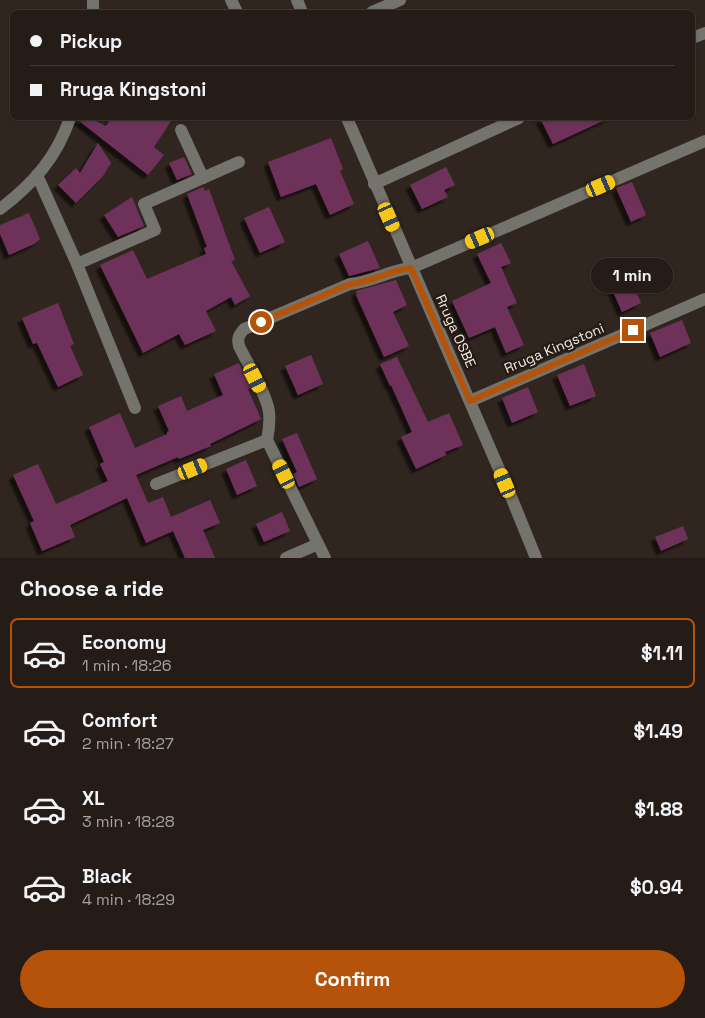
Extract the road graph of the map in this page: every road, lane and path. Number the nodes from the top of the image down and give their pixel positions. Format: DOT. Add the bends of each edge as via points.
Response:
graph roads {
  1 [pos="400,0"];
  2 [pos="377,10"];
  3 [pos="69,120"];
  4 [pos="348,120"];
  5 [pos="516,120"];
  6 [pos="181,130"];
  7 [pos="705,141"];
  8 [pos="238,162"];
  9 [pos="37,175"];
  10 [pos="203,178"];
  11 [pos="374,184"];
  12 [pos="0,209"];
  13 [pos="77,264"];
  14 [pos="411,268"];
  15 [pos="705,299"];
  16 [pos="470,401"];
  17 [pos="135,408"];
  18 [pos="267,440"];
  19 [pos="156,484"];
  20 [pos="318,544"];
  21 [pos="286,558"];
  22 [pos="325,558"];
  23 [pos="536,558"];
  1 -- 2 [label="street"];
  3 -- 9 [label="street" via="54,154"];
  4 -- 11 [label="street, Rruga OSBE"];
  5 -- 11 [label="street"];
  6 -- 10 [label="street"];
  7 -- 14 [label="street"];
  8 -- 10 [label="street"];
  9 -- 12 [label="street"];
  9 -- 13 [label="street"];
  10 -- 13 [label="street" via="144,204 155,230"];
  11 -- 14 [label="street, Rruga OSBE"];
  13 -- 17 [label="street"];
  14 -- 16 [label="street, Rruga OSBE"];
  14 -- 18 [label="street" via="396,269 326,293 240,333 239,346 269,410"];
  15 -- 16 [label="street, Rruga Kingstoni"];
  16 -- 23 [label="street, Rruga OSBE"];
  18 -- 19 [label="street"];
  18 -- 20 [label="street"];
  20 -- 21 [label="street"];
  20 -- 22 [label="street"];
}
